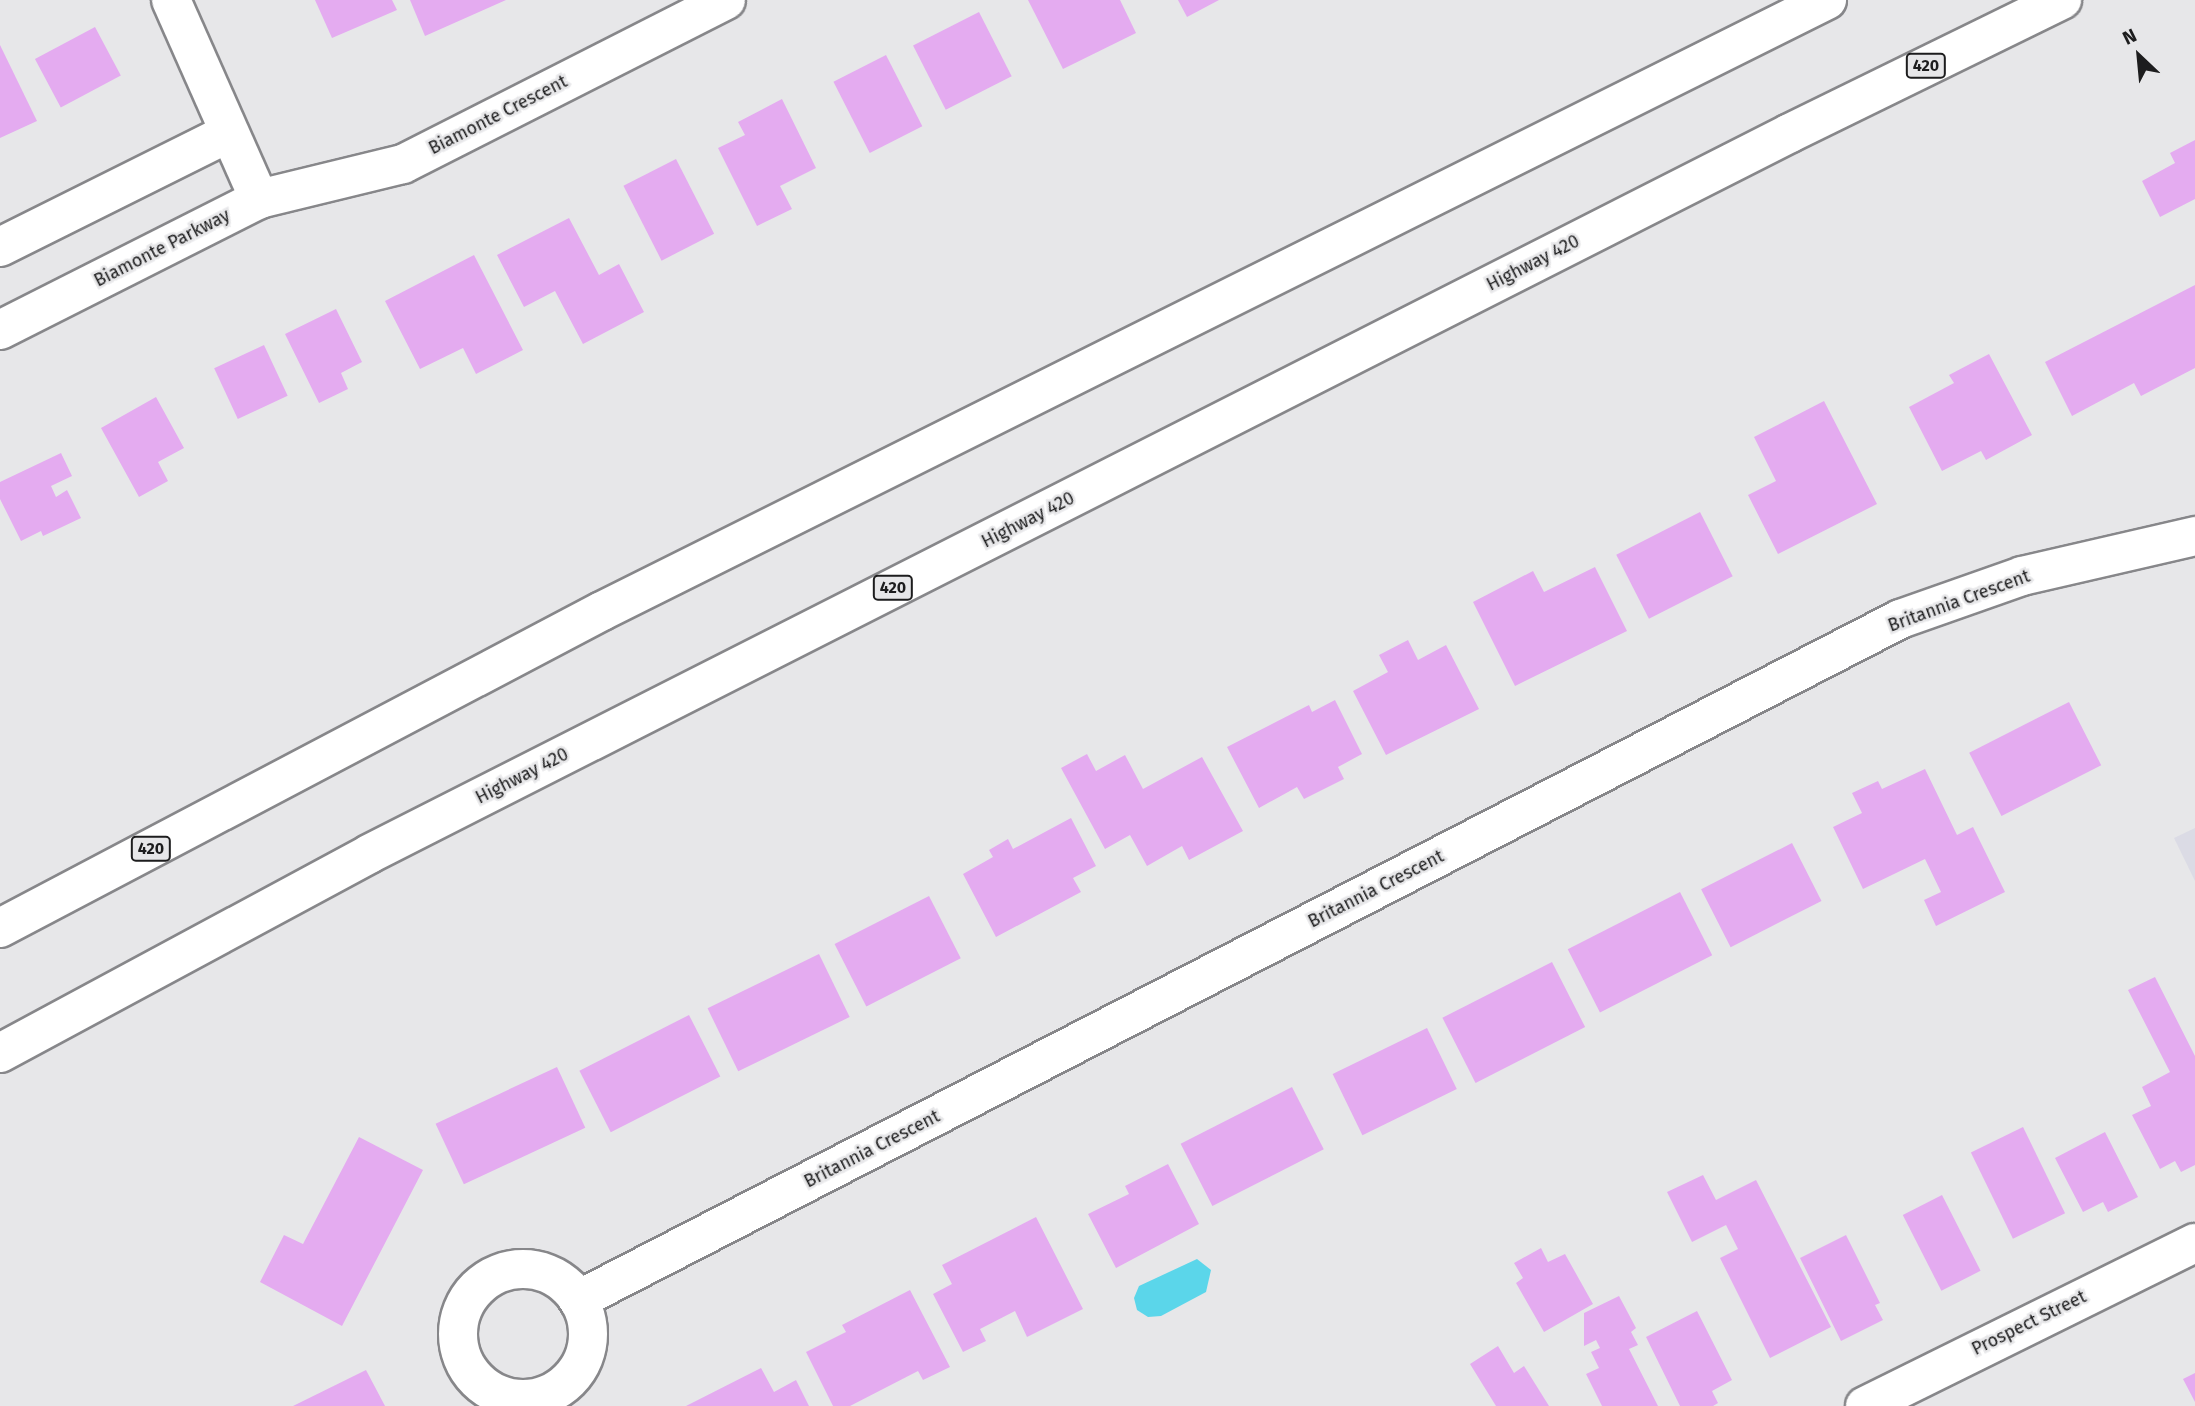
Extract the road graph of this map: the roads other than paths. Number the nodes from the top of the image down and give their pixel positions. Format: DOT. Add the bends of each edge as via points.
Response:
graph roads {
  1 [pos="171,0"];
  2 [pos="726,0"];
  3 [pos="1827,0"];
  4 [pos="2062,0"];
  5 [pos="229,133"];
  6 [pos="259,199"];
  7 [pos="0,247"];
  8 [pos="0,330"];
  9 [pos="2195,536"];
  10 [pos="0,928"];
  11 [pos="0,1053"];
  12 [pos="2195,1243"];
  13 [pos="579,1300"];
  14 [pos="1865,1406"];
  1 -- 5 [label="main road"];
  2 -- 6 [label="main road, Biamonte Crescent" via="403,164"];
  3 -- 10 [label="main road, 420" via="602,611"];
  4 -- 11 [label="main road, Highway 420 / 420" via="1790,132 381,848"];
  5 -- 6 [label="main road"];
  5 -- 7 [label="main road"];
  6 -- 8 [label="main road, Biamonte Parkway"];
  9 -- 13 [label="main road, Britannia Crescent" via="2022,576 1900,619"];
  12 -- 14 [label="main road, Prospect Street"];
}
